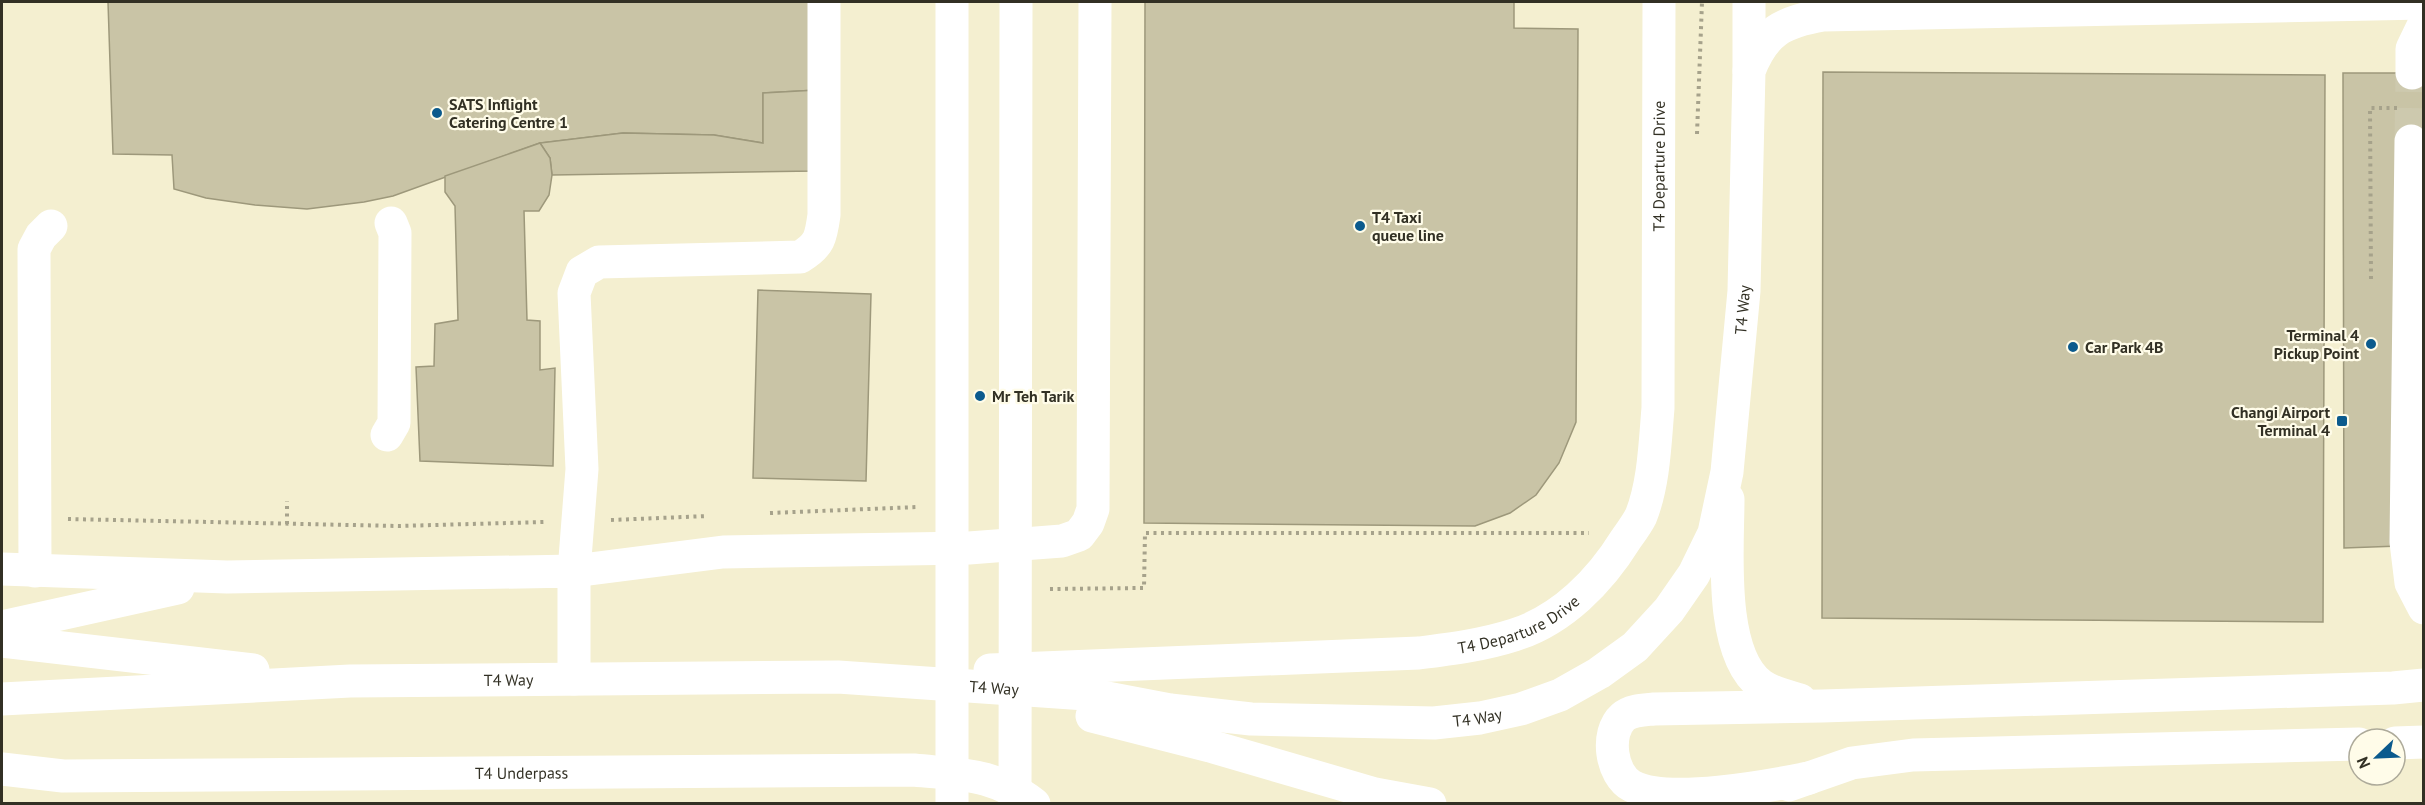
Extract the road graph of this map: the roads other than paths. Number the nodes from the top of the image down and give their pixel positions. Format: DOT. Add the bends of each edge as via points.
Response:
graph roads {
  1 [pos="824,2"];
  2 [pos="952,2"];
  3 [pos="1016,2"];
  4 [pos="1095,2"];
  5 [pos="1659,2"];
  6 [pos="1749,2"];
  7 [pos="2424,3"];
  8 [pos="2424,24"];
  9 [pos="1749,71"];
  10 [pos="2412,73"];
  11 [pos="2411,141"];
  12 [pos="391,223"];
  13 [pos="51,226"];
  14 [pos="387,435"];
  15 [pos="1727,472"];
  16 [pos="2,569"];
  17 [pos="35,571"];
  18 [pos="574,571"];
  19 [pos="227,577"];
  20 [pos="2424,608"];
  21 [pos="2,627"];
  22 [pos="2,641"];
  23 [pos="838,677"];
  24 [pos="574,679"];
  25 [pos="350,681"];
  26 [pos="2424,685"];
  27 [pos="979,688"];
  28 [pos="2,699"];
  29 [pos="1822,706"];
  30 [pos="2424,742"];
  31 [pos="2407,743"];
  32 [pos="2347,744"];
  33 [pos="2,769"];
  34 [pos="63,776"];
  35 [pos="2,778"];
  36 [pos="1809,778"];
  37 [pos="952,804"];
  38 [pos="1015,804"];
  39 [pos="1034,804"];
  40 [pos="1430,804"];
  41 [pos="1739,804"];
  1 -- 18 [label="main road" via="824,215 815,248 800,257 599,262 582,272 574,292 582,469"];
  2 -- 37 [label="main road"];
  3 -- 38 [label="main road"];
  4 -- 18 [label="main road" via="1093,509 1079,535 1062,541 969,548 723,552"];
  5 -- 23 [label="main road, T4 Departure Drive" via="1658,408 1649,484 1640,516 1607,568 1586,591 1550,617 1515,635 1419,653"];
  6 -- 9 [label="main road"];
  7 -- 9 [label="main road, T4 Way" via="1823,15 1796,19 1775,31 1757,50"];
  8 -- 10 [label="main road" via="2412,49"];
  9 -- 15 [label="main road, T4 Way" via="1744,291"];
  11 -- 20 [label="main road" via="2406,542 2411,583"];
  12 -- 14 [label="main road" via="395,233 396,325 394,423"];
  13 -- 17 [label="main road" via="34,249"];
  15 -- 27 [label="main road, T4 Way" via="1714,533 1669,610 1635,647 1599,673 1560,695 1521,709 1434,723 1262,720 1170,710 1086,694"];
  15 -- 29 [label="main road" via="1729,608 1734,638 1745,665 1760,684 1782,695"];
  16 -- 17 [label="main road"];
  17 -- 19 [label="main road"];
  18 -- 19 [label="main road"];
  18 -- 24 [label="main road"];
  19 -- 21 [label="main road"];
  22 -- 25 [label="main road"];
  23 -- 24 [label="main road, T4 Way"];
  23 -- 27 [label="main road, T4 Way"];
  24 -- 25 [label="main road, T4 Way"];
  25 -- 28 [label="main road, T4 Way"];
  26 -- 29 [label="main road"];
  27 -- 40 [label="main road" via="1210,746 1375,794"];
  29 -- 36 [label="main road" via="1637,711 1623,716 1615,729 1614,759 1621,777 1631,786 1652,792 1753,789"];
  30 -- 31 [label="main road"];
  32 -- 36 [label="main road" via="1913,755 1852,763"];
  33 -- 34 [label="main road, T4 Underpass"];
  34 -- 35 [label="main road"];
  34 -- 39 [label="main road, T4 Underpass" via="914,770 982,777 1015,789"];
  36 -- 41 [label="main road"];
}
